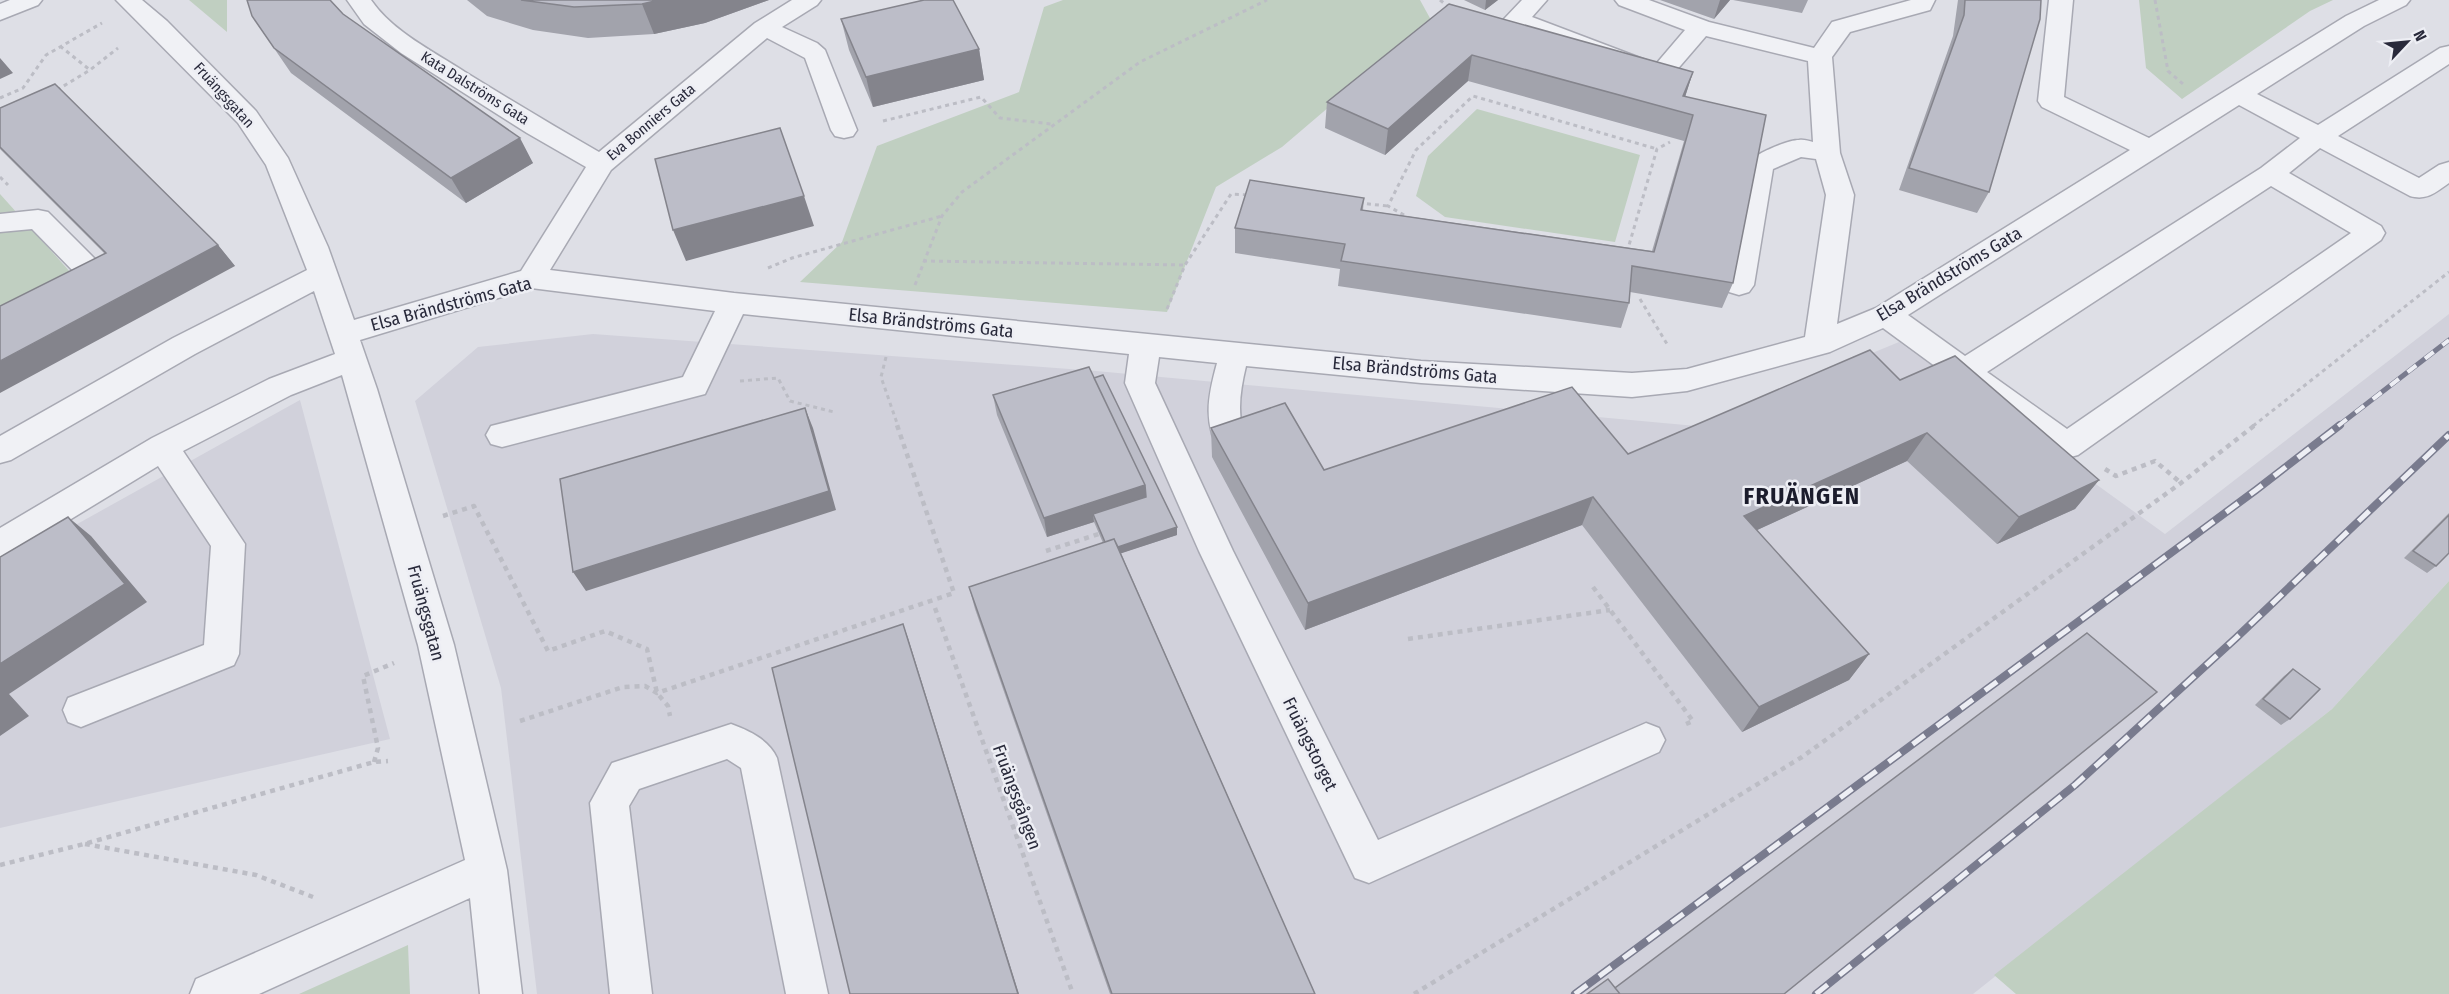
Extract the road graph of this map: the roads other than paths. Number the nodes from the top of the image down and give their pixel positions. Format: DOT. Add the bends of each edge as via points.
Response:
graph roads {
  1 [pos="359,0"];
  2 [pos="809,0"];
  3 [pos="1535,0"];
  4 [pos="1627,0"];
  5 [pos="1923,0"];
  6 [pos="2061,0"];
  7 [pos="2398,0"];
  8 [pos="24,1"];
  9 [pos="131,3"];
  10 [pos="0,13"];
  11 [pos="1701,27"];
  12 [pos="764,28"];
  13 [pos="2449,52"];
  14 [pos="1820,57"];
  15 [pos="2238,94"];
  16 [pos="844,130"];
  17 [pos="2319,136"];
  18 [pos="2151,150"];
  19 [pos="1827,153"];
  20 [pos="601,164"];
  21 [pos="2449,171"];
  22 [pos="2271,174"];
  23 [pos="0,223"];
  24 [pos="322,274"];
  25 [pos="531,278"];
  26 [pos="1739,285"];
  27 [pos="734,303"];
  28 [pos="1886,315"];
  29 [pos="0,328"];
  30 [pos="1819,344"];
  31 [pos="348,346"];
  32 [pos="1159,346"];
  33 [pos="1234,354"];
  34 [pos="1965,371"];
  35 [pos="502,435"];
  36 [pos="163,447"];
  37 [pos="1233,449"];
  38 [pos="0,451"];
  39 [pos="0,545"];
  40 [pos="81,710"];
  41 [pos="1646,740"];
  42 [pos="487,870"];
  43 [pos="211,994"];
  44 [pos="501,994"];
  45 [pos="631,994"];
  46 [pos="807,994"];
  1 -- 20 [label="street, Kata Dalströms Gata" via="372,19 410,48"];
  2 -- 12 [label="street, Eva Bonniers Gata"];
  3 -- 11 [label="street" via="1516,19 1660,74"];
  4 -- 11 [label="street"];
  5 -- 14 [label="street" via="1922,5 1840,17"];
  6 -- 18 [label="street" via="2051,101"];
  7 -- 15 [label="street, Elsa Brändströms Gata" via="2355,21"];
  8 -- 10 [label="street"];
  9 -- 24 [label="street, Fruängsgatan" via="247,117 279,164"];
  11 -- 14 [label="street"];
  12 -- 16 [label="street" via="816,55"];
  12 -- 20 [label="street, Eva Bonniers Gata"];
  13 -- 17 [label="street"];
  14 -- 19 [label="street"];
  15 -- 17 [label="street"];
  15 -- 18 [label="street, Elsa Brändströms Gata"];
  17 -- 21 [label="street" via="2420,190"];
  17 -- 22 [label="street"];
  18 -- 28 [label="street, Elsa Brändströms Gata"];
  19 -- 26 [label="street" via="1799,148 1760,164"];
  19 -- 30 [label="street" via="1840,195"];
  20 -- 25 [label="street, Eva Bonniers Gata"];
  22 -- 34 [label="street"];
  22 -- 34 [label="street" via="2371,233 2067,446"];
  23 -- 29 [label="street" via="39,219 99,280"];
  24 -- 31 [label="street, Fruängsgatan"];
  24 -- 38 [label="street" via="184,346"];
  25 -- 27 [label="street, Elsa Brändströms Gata"];
  25 -- 31 [label="street, Elsa Brändströms Gata"];
  27 -- 32 [label="street, Elsa Brändströms Gata"];
  27 -- 35 [label="street" via="694,386"];
  28 -- 30 [label="street, Elsa Brändströms Gata"];
  28 -- 34 [label="street"];
  30 -- 33 [label="street, Elsa Brändströms Gata" via="1687,380 1632,385 1421,372"];
  31 -- 36 [label="street" via="280,387"];
  31 -- 42 [label="street, Fruängsgatan" via="436,645"];
  32 -- 33 [label="street, Elsa Brändströms Gata"];
  32 -- 41 [label="street, Fruängstorget" via="1140,382 1216,551 1369,864"];
  33 -- 37 [label="street" via="1221,409"];
  36 -- 39 [label="street"];
  36 -- 40 [label="street" via="228,544 221,654"];
  42 -- 43 [label="street"];
  42 -- 44 [label="street, Fruängsgatan"];
  45 -- 46 [label="street" via="609,803 626,776 731,741 758,758"];
}
